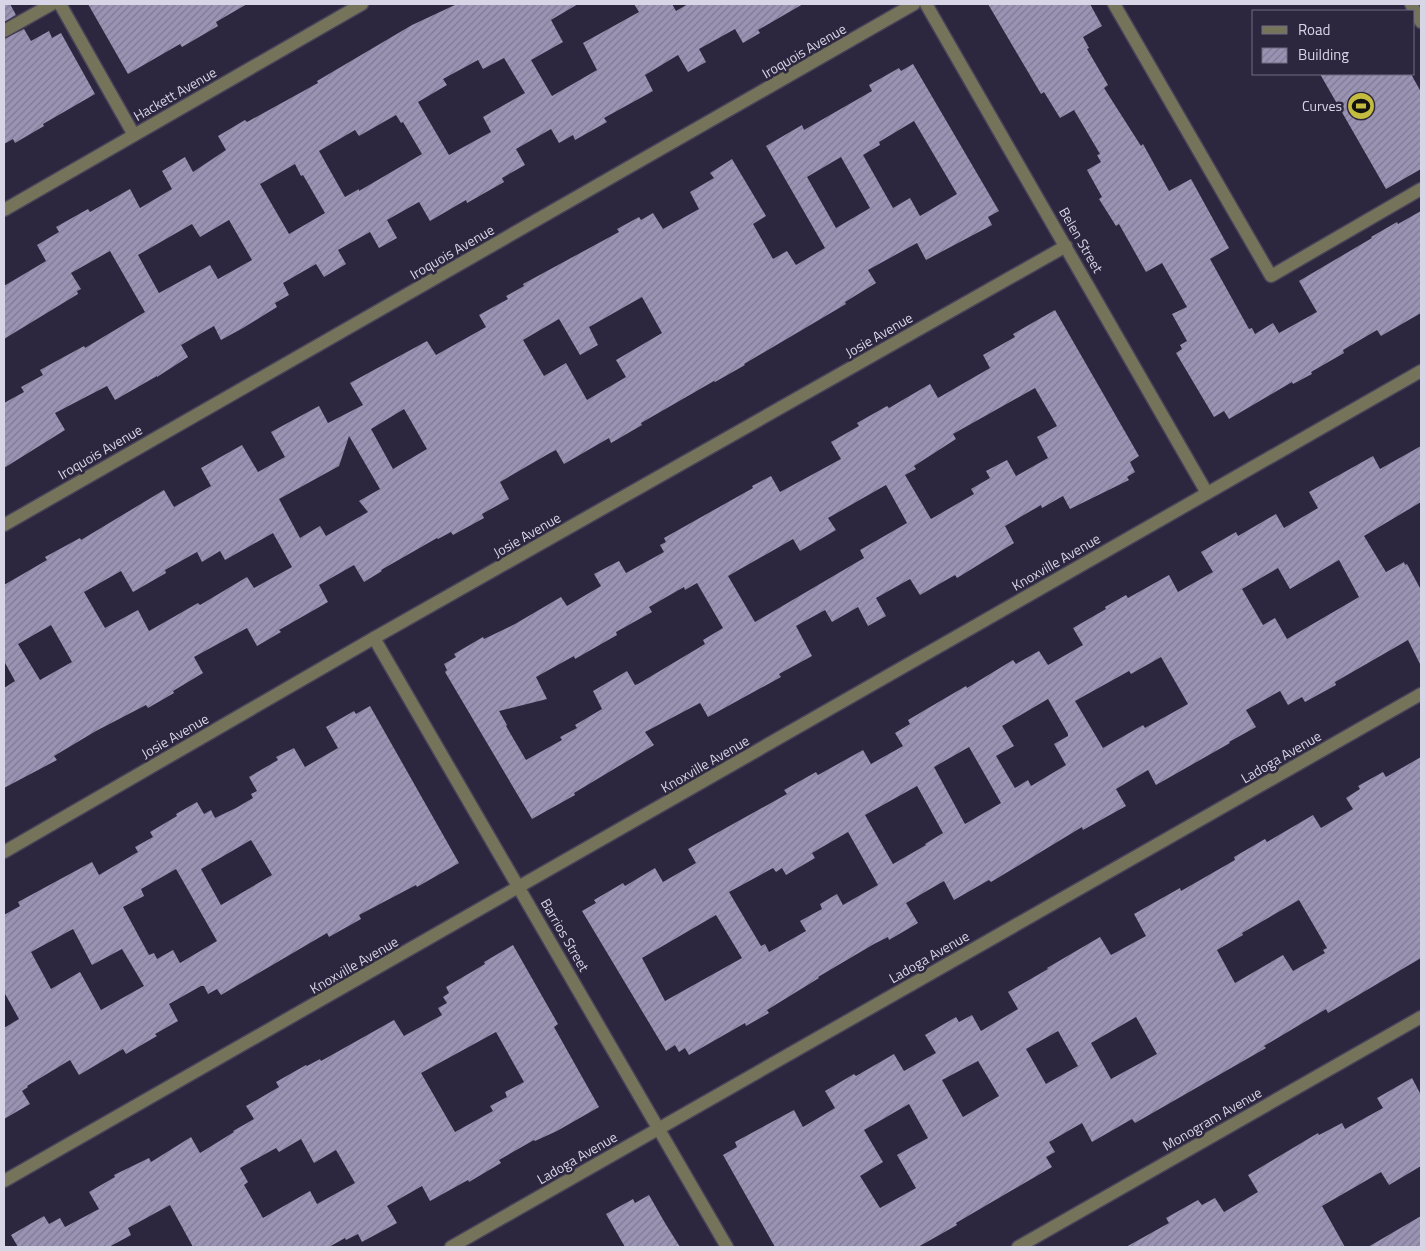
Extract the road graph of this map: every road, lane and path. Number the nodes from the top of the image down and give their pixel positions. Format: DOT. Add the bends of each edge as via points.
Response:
graph roads {
  1 [pos="52,4"];
  2 [pos="60,4"];
  3 [pos="362,4"];
  4 [pos="914,4"];
  5 [pos="926,4"];
  6 [pos="1114,4"];
  7 [pos="4,31"];
  8 [pos="134,135"];
  9 [pos="1421,189"];
  10 [pos="4,210"];
  11 [pos="1066,246"];
  12 [pos="1421,371"];
  13 [pos="1207,493"];
  14 [pos="4,525"];
  15 [pos="374,638"];
  16 [pos="1421,694"];
  17 [pos="4,852"];
  18 [pos="520,888"];
  19 [pos="1421,1017"];
  20 [pos="659,1128"];
  21 [pos="4,1181"];
  22 [pos="451,1247"];
  23 [pos="727,1247"];
  24 [pos="1018,1247"];
  1 -- 7 [label="street"];
  2 -- 8 [label="street"];
  3 -- 8 [label="street, Hackett Avenue"];
  4 -- 14 [label="street, Iroquois Avenue"];
  5 -- 11 [label="street, Belen Street"];
  6 -- 9 [label="street" via="1271,276"];
  8 -- 10 [label="street, Hackett Avenue"];
  11 -- 13 [label="street, Belen Street"];
  11 -- 15 [label="street, Josie Avenue"];
  12 -- 13 [label="street, Knoxville Avenue"];
  13 -- 18 [label="street, Knoxville Avenue"];
  15 -- 17 [label="street, Josie Avenue"];
  15 -- 18 [label="street, Barrios Street"];
  16 -- 20 [label="street, Ladoga Avenue"];
  18 -- 20 [label="street, Barrios Street"];
  18 -- 21 [label="street, Knoxville Avenue"];
  19 -- 24 [label="street, Monogram Avenue"];
  20 -- 22 [label="street, Ladoga Avenue"];
  20 -- 23 [label="street, Barrios Street"];
}
